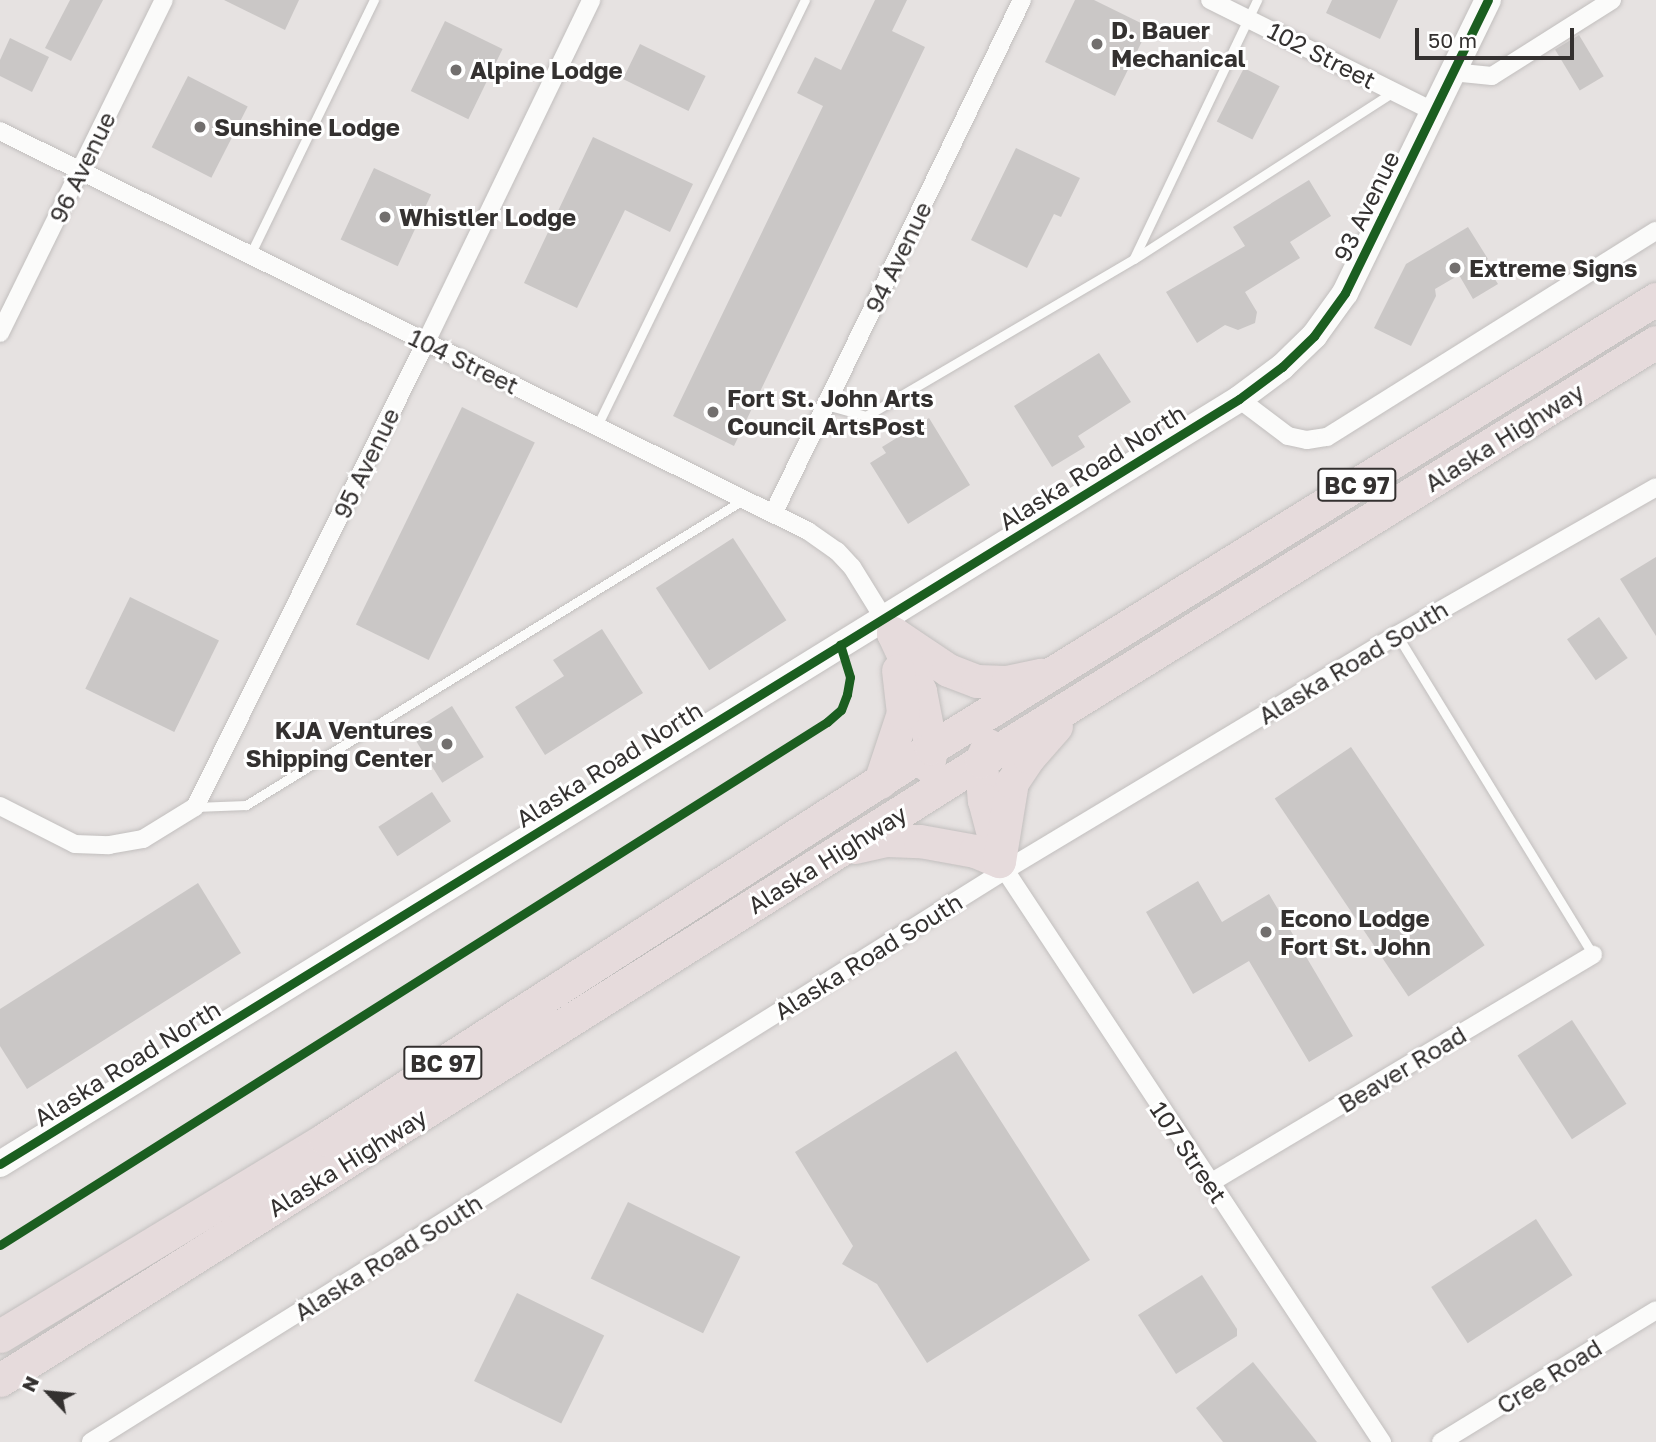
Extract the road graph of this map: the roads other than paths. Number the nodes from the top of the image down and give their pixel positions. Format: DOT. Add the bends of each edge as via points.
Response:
graph roads {
  1 [pos="164,0"];
  2 [pos="374,0"];
  3 [pos="591,0"];
  4 [pos="805,0"];
  5 [pos="1022,0"];
  6 [pos="1210,0"];
  7 [pos="1256,0"];
  8 [pos="1488,0"];
  9 [pos="1612,0"];
  10 [pos="1248,18"];
  11 [pos="1452,72"];
  12 [pos="1394,91"];
  13 [pos="1433,111"];
  14 [pos="0,131"];
  15 [pos="80,171"];
  16 [pos="1656,231"];
  17 [pos="250,254"];
  18 [pos="1133,259"];
  19 [pos="1656,299"];
  20 [pos="1,330"];
  21 [pos="426,342"];
  22 [pos="1656,342"];
  23 [pos="1239,399"];
  24 [pos="826,405"];
  25 [pos="597,426"];
  26 [pos="1656,487"];
  27 [pos="744,499"];
  28 [pos="773,514"];
  29 [pos="888,625"];
  30 [pos="1396,635"];
  31 [pos="1057,671"];
  32 [pos="1077,702"];
  33 [pos="1004,705"];
  34 [pos="931,748"];
  35 [pos="981,761"];
  36 [pos="880,782"];
  37 [pos="924,798"];
  38 [pos="0,806"];
  39 [pos="195,807"];
  40 [pos="838,852"];
  41 [pos="1001,866"];
  42 [pos="1593,955"];
  43 [pos="0,1164"];
  44 [pos="1210,1183"];
  45 [pos="1656,1310"];
  46 [pos="0,1336"];
  47 [pos="0,1380"];
  48 [pos="90,1442"];
  49 [pos="1382,1442"];
  50 [pos="1441,1442"];
  1 -- 15 [label="street, 96 Avenue"];
  2 -- 17 [label="lane"];
  3 -- 21 [label="street, 95 Avenue"];
  4 -- 25 [label="lane"];
  5 -- 24 [label="street, 94 Avenue"];
  6 -- 10 [label="street, 102 Street"];
  7 -- 10 [label="lane"];
  8 -- 11 [label="street, 93 Avenue"];
  9 -- 11 [label="street" via="1492,76"];
  10 -- 12 [label="street, 102 Street"];
  10 -- 18 [label="lane"];
  11 -- 13 [label="street, 93 Avenue"];
  12 -- 13 [label="street, 102 Street"];
  12 -- 18 [label="lane"];
  13 -- 23 [label="street, 93 Avenue" via="1338,305 1298,352"];
  14 -- 15 [label="street, 104 Street"];
  15 -- 17 [label="street, 104 Street"];
  15 -- 20 [label="street, 96 Avenue"];
  16 -- 23 [label="street" via="1326,436 1307,440 1288,436"];
  17 -- 21 [label="street, 104 Street"];
  18 -- 24 [label="lane" via="866,416"];
  19 -- 31 [label="highway, Alaska Highway / BC 97"];
  21 -- 25 [label="street, 104 Street"];
  21 -- 39 [label="street, 95 Avenue"];
  22 -- 32 [label="highway, Alaska Highway / BC 97"];
  23 -- 29 [label="street, Alaska Road North"];
  24 -- 28 [label="street, 94 Avenue"];
  25 -- 27 [label="street, 104 Street"];
  26 -- 30 [label="street, Alaska Road South"];
  27 -- 28 [label="street, 104 Street"];
  27 -- 39 [label="lane" via="246,805"];
  28 -- 29 [label="street, 104 Street" via="837,551"];
  29 -- 31 [label="highway" via="948,670 977,681 1007,682"];
  29 -- 34 [label="highway" via="920,691"];
  29 -- 36 [label="highway" via="903,713"];
  29 -- 43 [label="street, Alaska Road North"];
  30 -- 41 [label="street, Alaska Road South"];
  30 -- 42 [label="lane"];
  31 -- 33 [label="highway, Alaska Highway / BC 97"];
  32 -- 35 [label="highway, Alaska Highway / BC 97"];
  32 -- 41 [label="highway" via="1012,782"];
  33 -- 34 [label="highway, Alaska Highway / BC 97"];
  33 -- 35 [label="highway"];
  34 -- 36 [label="highway, Alaska Highway / BC 97"];
  34 -- 37 [label="highway"];
  35 -- 37 [label="highway, Alaska Highway / BC 97"];
  35 -- 41 [label="highway" via="984,800"];
  36 -- 46 [label="highway, Alaska Highway / BC 97" via="325,1139"];
  37 -- 40 [label="highway, Alaska Highway / BC 97"];
  38 -- 39 [label="street" via="75,844 109,845 143,839"];
  40 -- 41 [label="highway" via="886,839 920,841 975,850"];
  40 -- 47 [label="highway, Alaska Highway / BC 97"];
  41 -- 44 [label="street, 107 Street"];
  41 -- 48 [label="street, Alaska Road South"];
  42 -- 44 [label="street, Beaver Road"];
  44 -- 49 [label="street, 107 Street"];
  45 -- 50 [label="street, Cree Road"];
}
